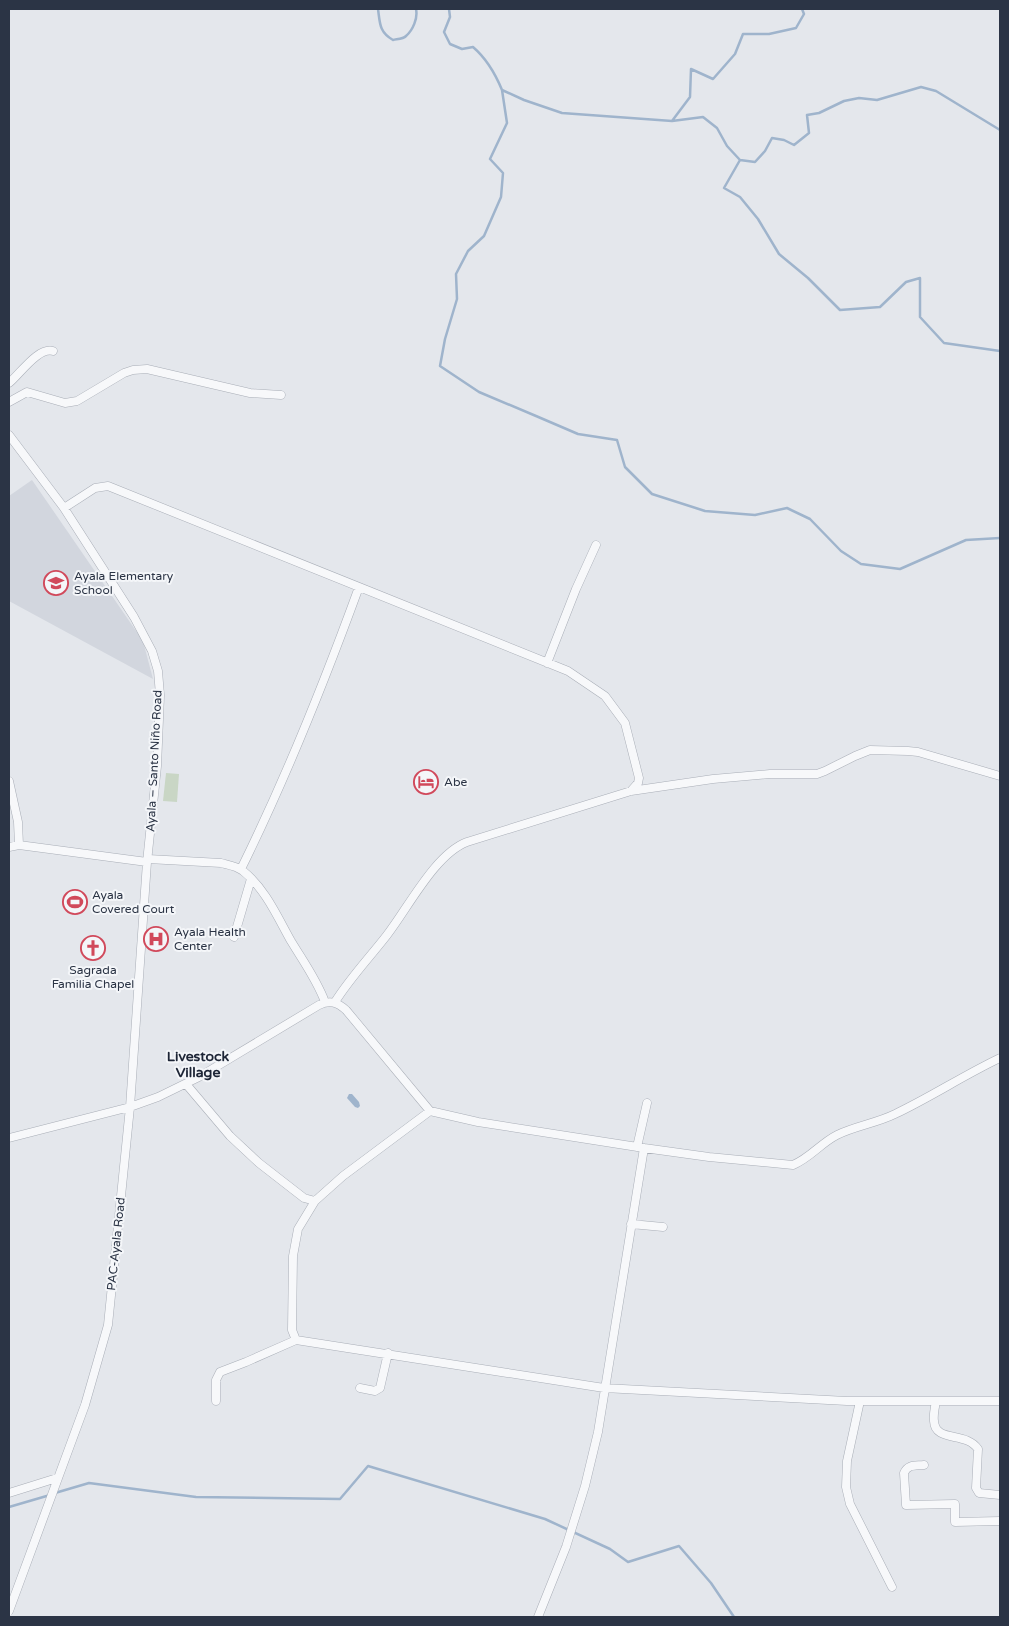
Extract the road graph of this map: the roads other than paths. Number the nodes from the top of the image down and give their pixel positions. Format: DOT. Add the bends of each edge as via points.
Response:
graph roads {
  1 [pos="52,351"];
  2 [pos="9,383"];
  3 [pos="281,395"];
  4 [pos="9,402"];
  5 [pos="9,435"];
  6 [pos="64,508"];
  7 [pos="596,545"];
  8 [pos="358,587"];
  9 [pos="546,662"];
  10 [pos="1000,776"];
  11 [pos="9,781"];
  12 [pos="631,791"];
  13 [pos="19,844"];
  14 [pos="9,847"];
  15 [pos="148,860"];
  16 [pos="241,870"];
  17 [pos="251,879"];
  18 [pos="234,936"];
  19 [pos="325,1002"];
  20 [pos="335,1002"];
  21 [pos="1000,1058"];
  22 [pos="186,1084"];
  23 [pos="647,1102"];
  24 [pos="130,1107"];
  25 [pos="430,1111"];
  26 [pos="9,1138"];
  27 [pos="641,1147"];
  28 [pos="315,1201"];
  29 [pos="632,1224"];
  30 [pos="663,1227"];
  31 [pos="296,1340"];
  32 [pos="388,1353"];
  33 [pos="360,1388"];
  34 [pos="604,1388"];
  35 [pos="216,1401"];
  36 [pos="860,1401"];
  37 [pos="936,1401"];
  38 [pos="1000,1401"];
  39 [pos="924,1465"];
  40 [pos="56,1481"];
  41 [pos="9,1493"];
  42 [pos="1000,1495"];
  43 [pos="1000,1521"];
  44 [pos="892,1587"];
  45 [pos="9,1611"];
  46 [pos="538,1617"];
  1 -- 2 [label="street" via="38,354"];
  3 -- 4 [label="street" via="250,394 146,369 124,373 77,401 65,403 27,392"];
  5 -- 6 [label="street, Ayala – Santo Niño Road"];
  6 -- 8 [label="street" via="95,488 108,486"];
  6 -- 15 [label="street, Ayala – Santo Niño Road" via="134,617 152,651 158,671 160,695"];
  7 -- 9 [label="street"];
  8 -- 9 [label="street"];
  8 -- 16 [label="street" via="301,736"];
  9 -- 12 [label="street" via="568,671 605,696 625,723 638,778"];
  10 -- 12 [label="street" via="918,752 870,750 818,774 713,779"];
  11 -- 13 [label="street"];
  12 -- 20 [label="street" via="458,846 425,880"];
  13 -- 14 [label="street"];
  13 -- 15 [label="street"];
  15 -- 16 [label="street" via="222,863"];
  15 -- 24 [label="street, PAC-Ayala Road"];
  16 -- 17 [label="street"];
  17 -- 18 [label="street"];
  17 -- 19 [label="street" via="270,904"];
  19 -- 20 [label="street"];
  19 -- 22 [label="street"];
  20 -- 25 [label="street" via="351,1015"];
  21 -- 27 [label="street" via="893,1115 837,1135 793,1165"];
  22 -- 24 [label="street"];
  22 -- 28 [label="street" via="230,1136 259,1163 304,1198"];
  23 -- 27 [label="street"];
  24 -- 26 [label="street"];
  24 -- 40 [label="street, PAC-Ayala Road" via="108,1325 85,1405"];
  25 -- 27 [label="street" via="478,1122"];
  25 -- 28 [label="street"];
  27 -- 29 [label="street"];
  28 -- 31 [label="street" via="298,1229 293,1256 292,1330"];
  29 -- 30 [label="street"];
  29 -- 34 [label="street"];
  31 -- 32 [label="street"];
  31 -- 35 [label="street" via="220,1372 216,1380"];
  32 -- 33 [label="street" via="380,1388 375,1391"];
  32 -- 34 [label="street"];
  34 -- 36 [label="street"];
  34 -- 46 [label="street" via="585,1486 566,1547"];
  36 -- 37 [label="street"];
  36 -- 44 [label="street" via="847,1461 846,1486 850,1504"];
  37 -- 38 [label="street"];
  37 -- 42 [label="street" via="933,1419 940,1434 967,1439 978,1449 976,1488 979,1494"];
  39 -- 43 [label="street" via="906,1469 906,1504 955,1504 955,1522"];
  40 -- 41 [label="street"];
  40 -- 45 [label="street, PAC-Ayala Road"];
}
